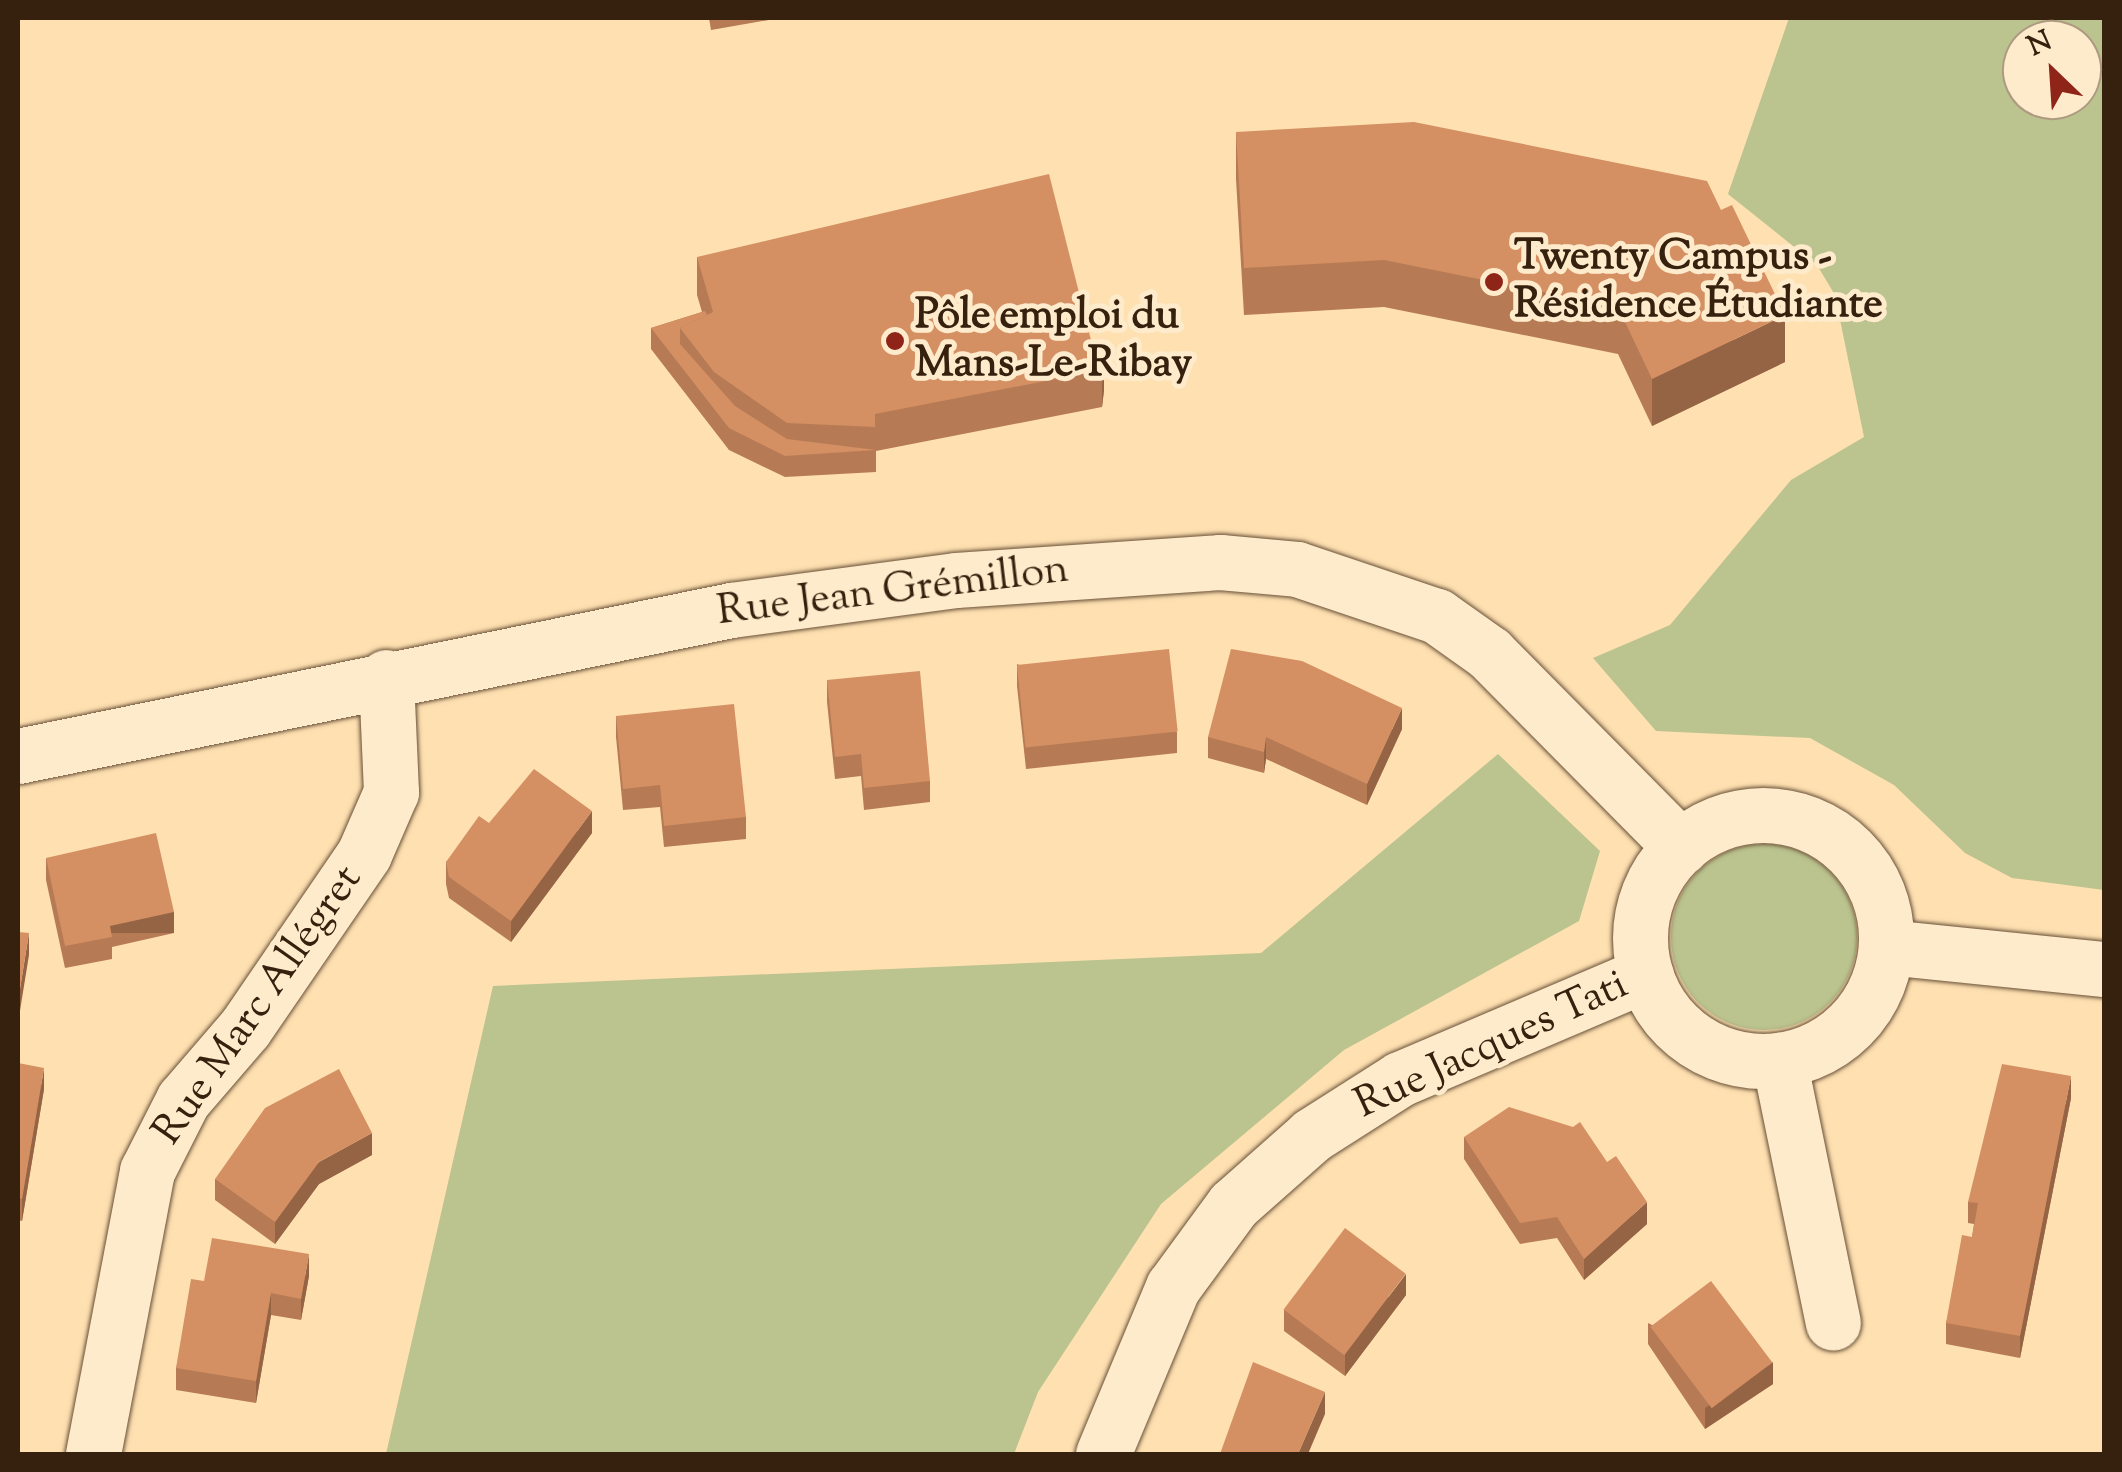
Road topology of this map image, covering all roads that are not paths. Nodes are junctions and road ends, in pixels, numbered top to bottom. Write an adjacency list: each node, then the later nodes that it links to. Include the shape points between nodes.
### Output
1 (386, 677): 2 (street, Rue Jean Grémillon); 3 (street, Rue Jean Grémillon, via 730,610 956,580 1142,564 1297,569 1378,590 1489,652); 9 (street, Rue Marc Allégret, via 391,792 364,854 245,1028 183,1100 147,1171)
2 (18, 756)
3 (1681, 847): 4 (street, via 1754,815 1818,828 1874,884); 6 (street, via 1643,912)
4 (1886, 947): 5 (street); 7 (street, via 1874,990 1847,1028)
5 (2104, 969)
6 (1646, 974): 7 (street, via 1665,1012 1697,1041 1736,1058); 10 (street, Rue Jacques Tati, via 1400,1079 1260,1181 1174,1287)
7 (1779, 1060): 8 (street)
8 (1833, 1322)
9 (93, 1454)
10 (1103, 1454)

